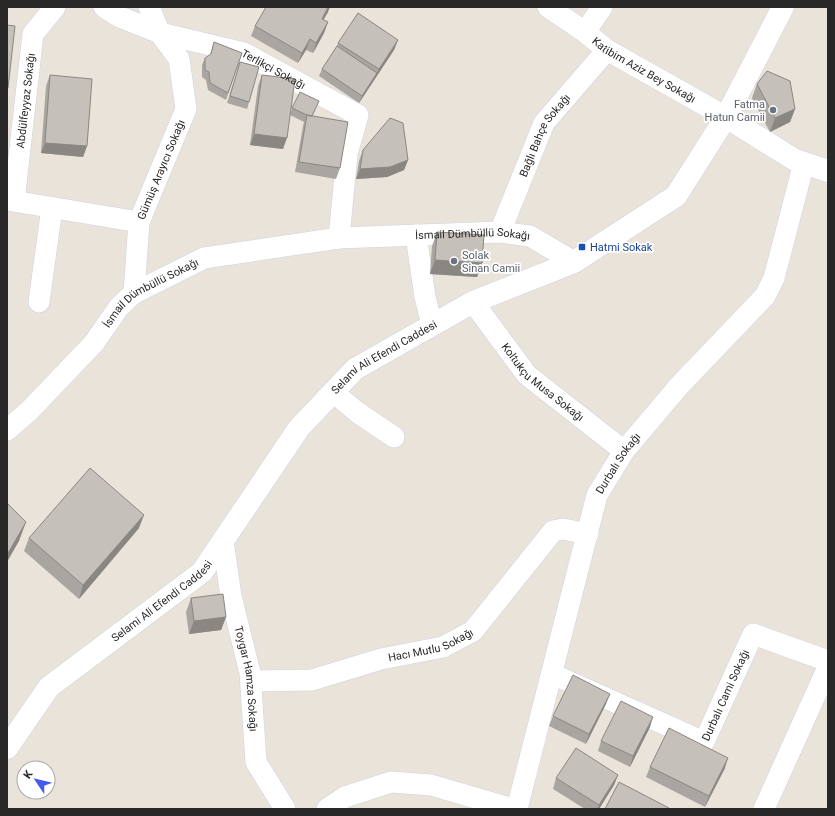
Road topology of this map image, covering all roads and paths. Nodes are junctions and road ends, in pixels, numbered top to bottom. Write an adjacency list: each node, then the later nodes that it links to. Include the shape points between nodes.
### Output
1 (55, 7): 13 (street, Abdülfeyyaz Sokağı, via 33,34)
2 (104, 7): 8 (street, Terlikçi Sokağı, via 120,17)
3 (149, 7): 8 (street, Gümüş Arayıcı Sokağı)
4 (548, 7): 7 (street, Katibim Aziz Bey Sokağı)
5 (602, 7): 7 (street)
6 (782, 7): 10 (street, Selami Ali Efendi Caddesi)
7 (585, 32): 9 (street, Katibim Aziz Bey Sokağı)
8 (160, 33): 15 (street, Gümüş Arayıcı Sokağı, via 179,59 186,109); 18 (street, Terlikçi Sokağı, via 244,53 358,115 347,154)
9 (607, 50): 10 (street, Katibim Aziz Bey Sokağı); 16 (street, Bağlı Bahçe Sokağı, via 544,123)
10 (726, 117): 11 (street, Katibim Aziz Bey Sokağı); 19 (street, Selami Ali Efendi Caddesi, via 676,196)
11 (804, 163): 12 (street, Katibim Aziz Bey Sokağı); 27 (street, Durbalı Sokağı, via 774,278 765,296 679,386)
12 (828, 171)
13 (10, 201): 14 (street, Abdülfeyyaz Sokağı)
14 (52, 208): 15 (street, Abdülfeyyaz Sokağı); 21 (street)
15 (140, 222): 20 (street, Gümüş Arayıcı Sokağı)
16 (500, 232): 17 (street, İsmail Dümbüllü Sokağı); 19 (street, İsmail Dümbüllü Sokağı, via 530,236)
17 (416, 235): 18 (street, İsmail Dümbüllü Sokağı); 23 (street)
18 (340, 238): 20 (street, İsmail Dümbüllü Sokağı, via 204,258)
19 (574, 262): 22 (street, Selami Ali Efendi Caddesi)
20 (134, 293): 25 (street, İsmail Dümbüllü Sokağı, via 119,307 94,343 22,418)
21 (39, 302)
22 (473, 302): 23 (street, Selami Ali Efendi Caddesi); 27 (street, Koltukçu Musa Sokağı, via 527,375)
23 (432, 325): 24 (street, Selami Ali Efendi Caddesi, via 355,369)
24 (333, 392): 26 (street); 29 (street, Selami Ali Efendi Caddesi, via 299,428)
25 (7, 430)
26 (394, 437)
27 (624, 451): 28 (street, Durbalı Sokağı, via 597,495)
28 (588, 534): 32 (street, Durbalı Sokağı); 33 (street, Hacı Mutlu Sokağı, via 563,529 553,531 473,631 443,647 381,659 312,680)
29 (223, 541): 33 (street, Toygar Hamza Sokağı, via 231,596); 34 (street, Selami Ali Efendi Caddesi, via 202,572 49,687)
30 (828, 661): 32 (street, Durbalı Cami Sokağı, via 753,634 704,742)
31 (828, 666): 39 (street)
32 (552, 674): 38 (street, Durbalı Sokağı)
33 (251, 681): 35 (street, Toygar Hamza Sokağı, via 256,762)
34 (7, 748)
35 (285, 809)
36 (327, 809): 37 (street, via 345,797 391,782 431,785)
37 (513, 809)
38 (516, 809)
39 (764, 809)

